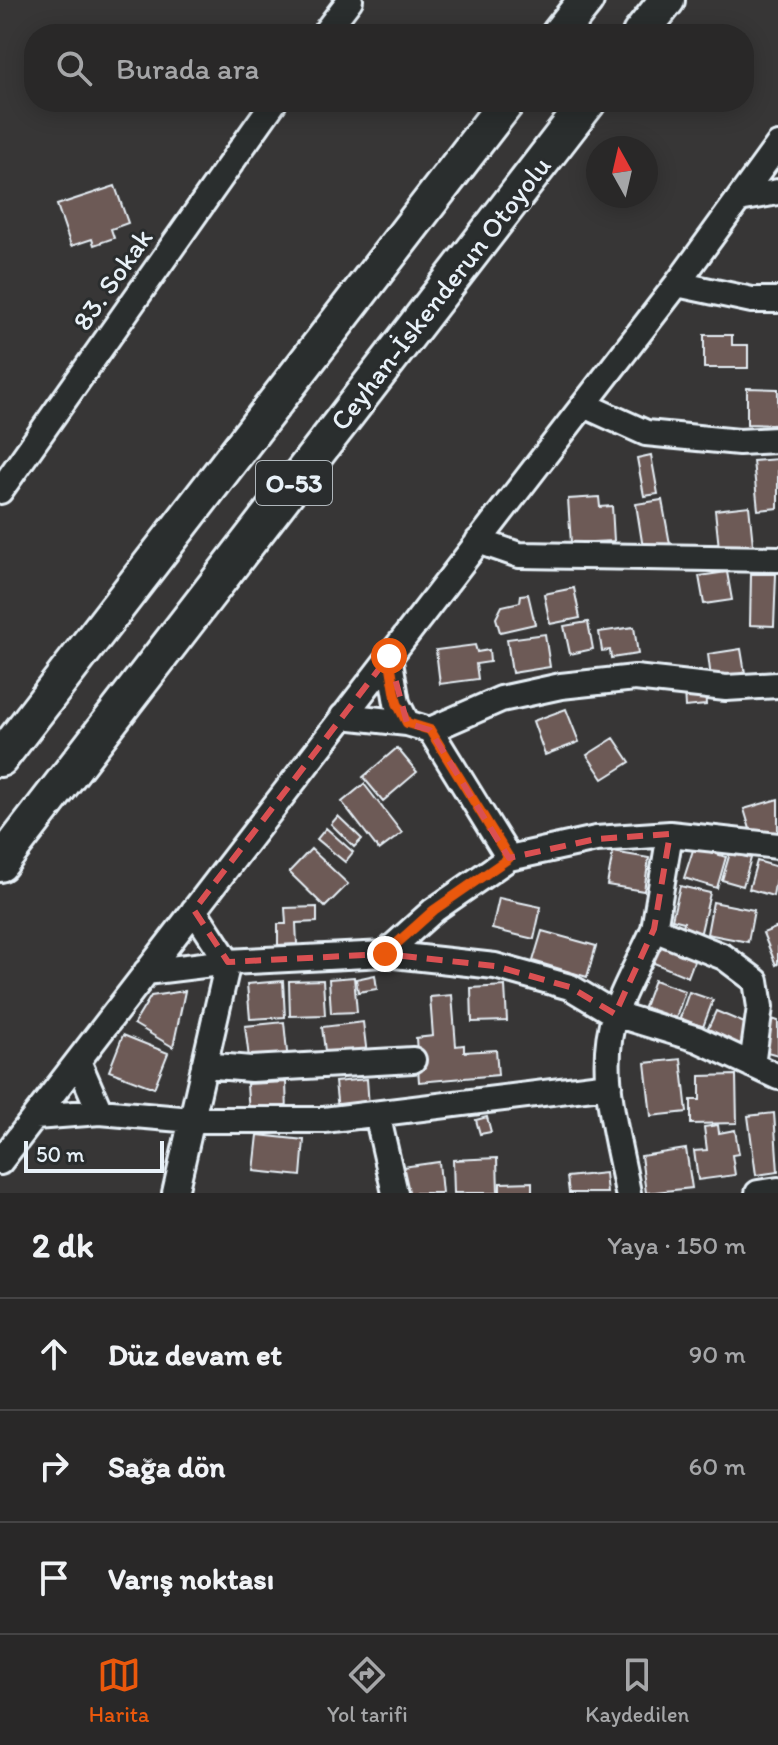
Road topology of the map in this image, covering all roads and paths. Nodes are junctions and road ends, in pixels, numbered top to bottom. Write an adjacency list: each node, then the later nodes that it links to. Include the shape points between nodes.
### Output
1 (350, 0): 4 (street)
2 (586, 0): 5 (highway)
3 (667, 0): 6 (highway)
4 (332, 24)
5 (567, 24)
6 (648, 24)
7 (267, 112): 17 (street, 83. Sokak)
8 (499, 112): 24 (highway, O-53)
9 (580, 112): 28 (highway, Ceyhan-İskenderun Otoyolu / O-53)
10 (778, 145): 12 (street)
11 (778, 192): 12 (street)
12 (739, 199): 13 (street)
13 (677, 284): 14 (street, via 752,300); 15 (street)
14 (778, 300)
15 (584, 405): 16 (street, via 646,433 739,442); 18 (street)
16 (778, 440)
17 (0, 491)
18 (478, 541): 19 (street, via 519,555); 20 (street)
19 (778, 559)
20 (389, 656): 22 (street); 23 (street, via 397,703)
21 (778, 685): 23 (street, via 726,688 635,678 561,686)
22 (343, 716): 23 (street); 29 (street)
23 (418, 726): 27 (street)
24 (0, 759)
25 (670, 834): 26 (street); 27 (street, via 596,839); 30 (street)
26 (778, 846)
27 (509, 858): 31 (street, via 434,910)
28 (0, 864)
29 (194, 910): 32 (street); 33 (street)
30 (654, 929): 34 (street); 38 (street, via 724,957 756,981 760,1007)
31 (385, 954): 32 (street); 34 (street, via 495,966 570,987)
32 (228, 962): 33 (street); 37 (street)
33 (146, 972): 36 (street)
34 (615, 1014): 38 (street, via 697,1039); 40 (street, via 607,1049)
35 (413, 1060): 37 (street, via 251,1069)
36 (78, 1061): 41 (street); 43 (street)
37 (204, 1065): 44 (street)
38 (752, 1065): 39 (street)
39 (778, 1077)
40 (609, 1085): 42 (street); 49 (street)
41 (100, 1112): 43 (street); 44 (street)
42 (377, 1114): 44 (street, via 324,1120); 48 (street)
43 (35, 1117): 45 (street)
44 (192, 1120): 47 (street)
45 (0, 1162)
46 (778, 1190): 50 (street)
47 (175, 1193)
48 (395, 1193)
49 (628, 1193)
50 (758, 1193)

